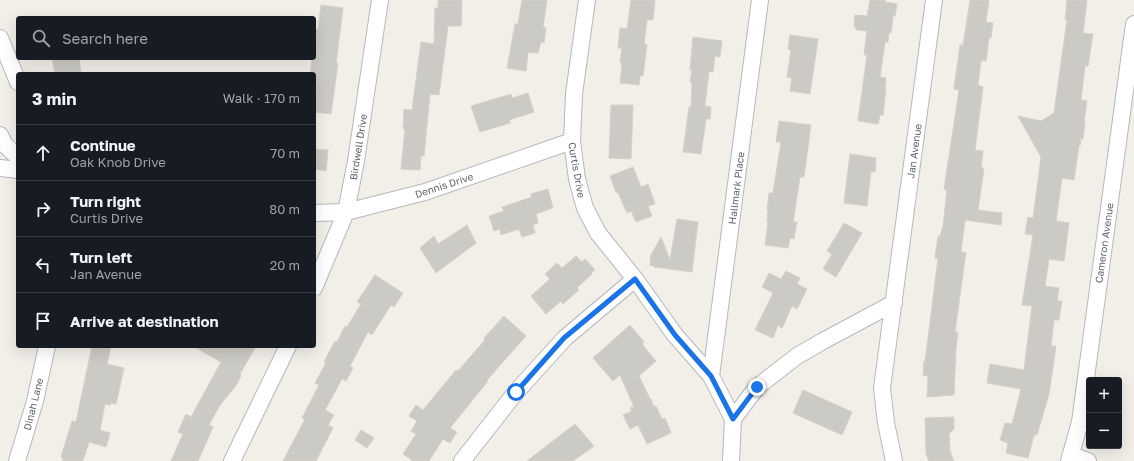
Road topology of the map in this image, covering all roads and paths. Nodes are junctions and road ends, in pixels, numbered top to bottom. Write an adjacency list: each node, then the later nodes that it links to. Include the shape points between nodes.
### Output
1 (380, 0): 13 (street, Birdwell Drive)
2 (587, 0): 9 (street, Curtis Drive, via 574,94)
3 (760, 0): 20 (street, Hallmark Place)
4 (934, 0): 17 (street, Jan Avenue)
5 (1134, 24): 22 (street, Cameron Avenue, via 1080,422)
6 (0, 38): 7 (street)
7 (16, 77)
8 (0, 135): 10 (street, via 5,145)
9 (572, 141): 13 (street, Dennis Drive, via 425,192); 15 (street, Curtis Drive, via 584,208 598,233)
10 (16, 155)
11 (0, 168): 12 (street)
12 (16, 170)
13 (346, 212): 14 (street, Dennis Drive); 16 (street, Birdwell Drive)
14 (316, 213)
15 (635, 279): 20 (street, Curtis Drive, via 675,335); 25 (street, via 564,338 516,392)
16 (316, 283)
17 (894, 303): 21 (street, via 797,356 757,387); 27 (street, Jan Avenue, via 882,388)
18 (46, 348): 23 (street, Dinah Lane, via 35,401)
19 (287, 348): 24 (street)
20 (711, 376): 21 (street, Curtis Drive)
21 (733, 419): 26 (street)
22 (1070, 458): 28 (street)
23 (17, 461)
24 (232, 461)
25 (462, 461)
26 (730, 461)
27 (894, 461)
28 (1088, 461)

